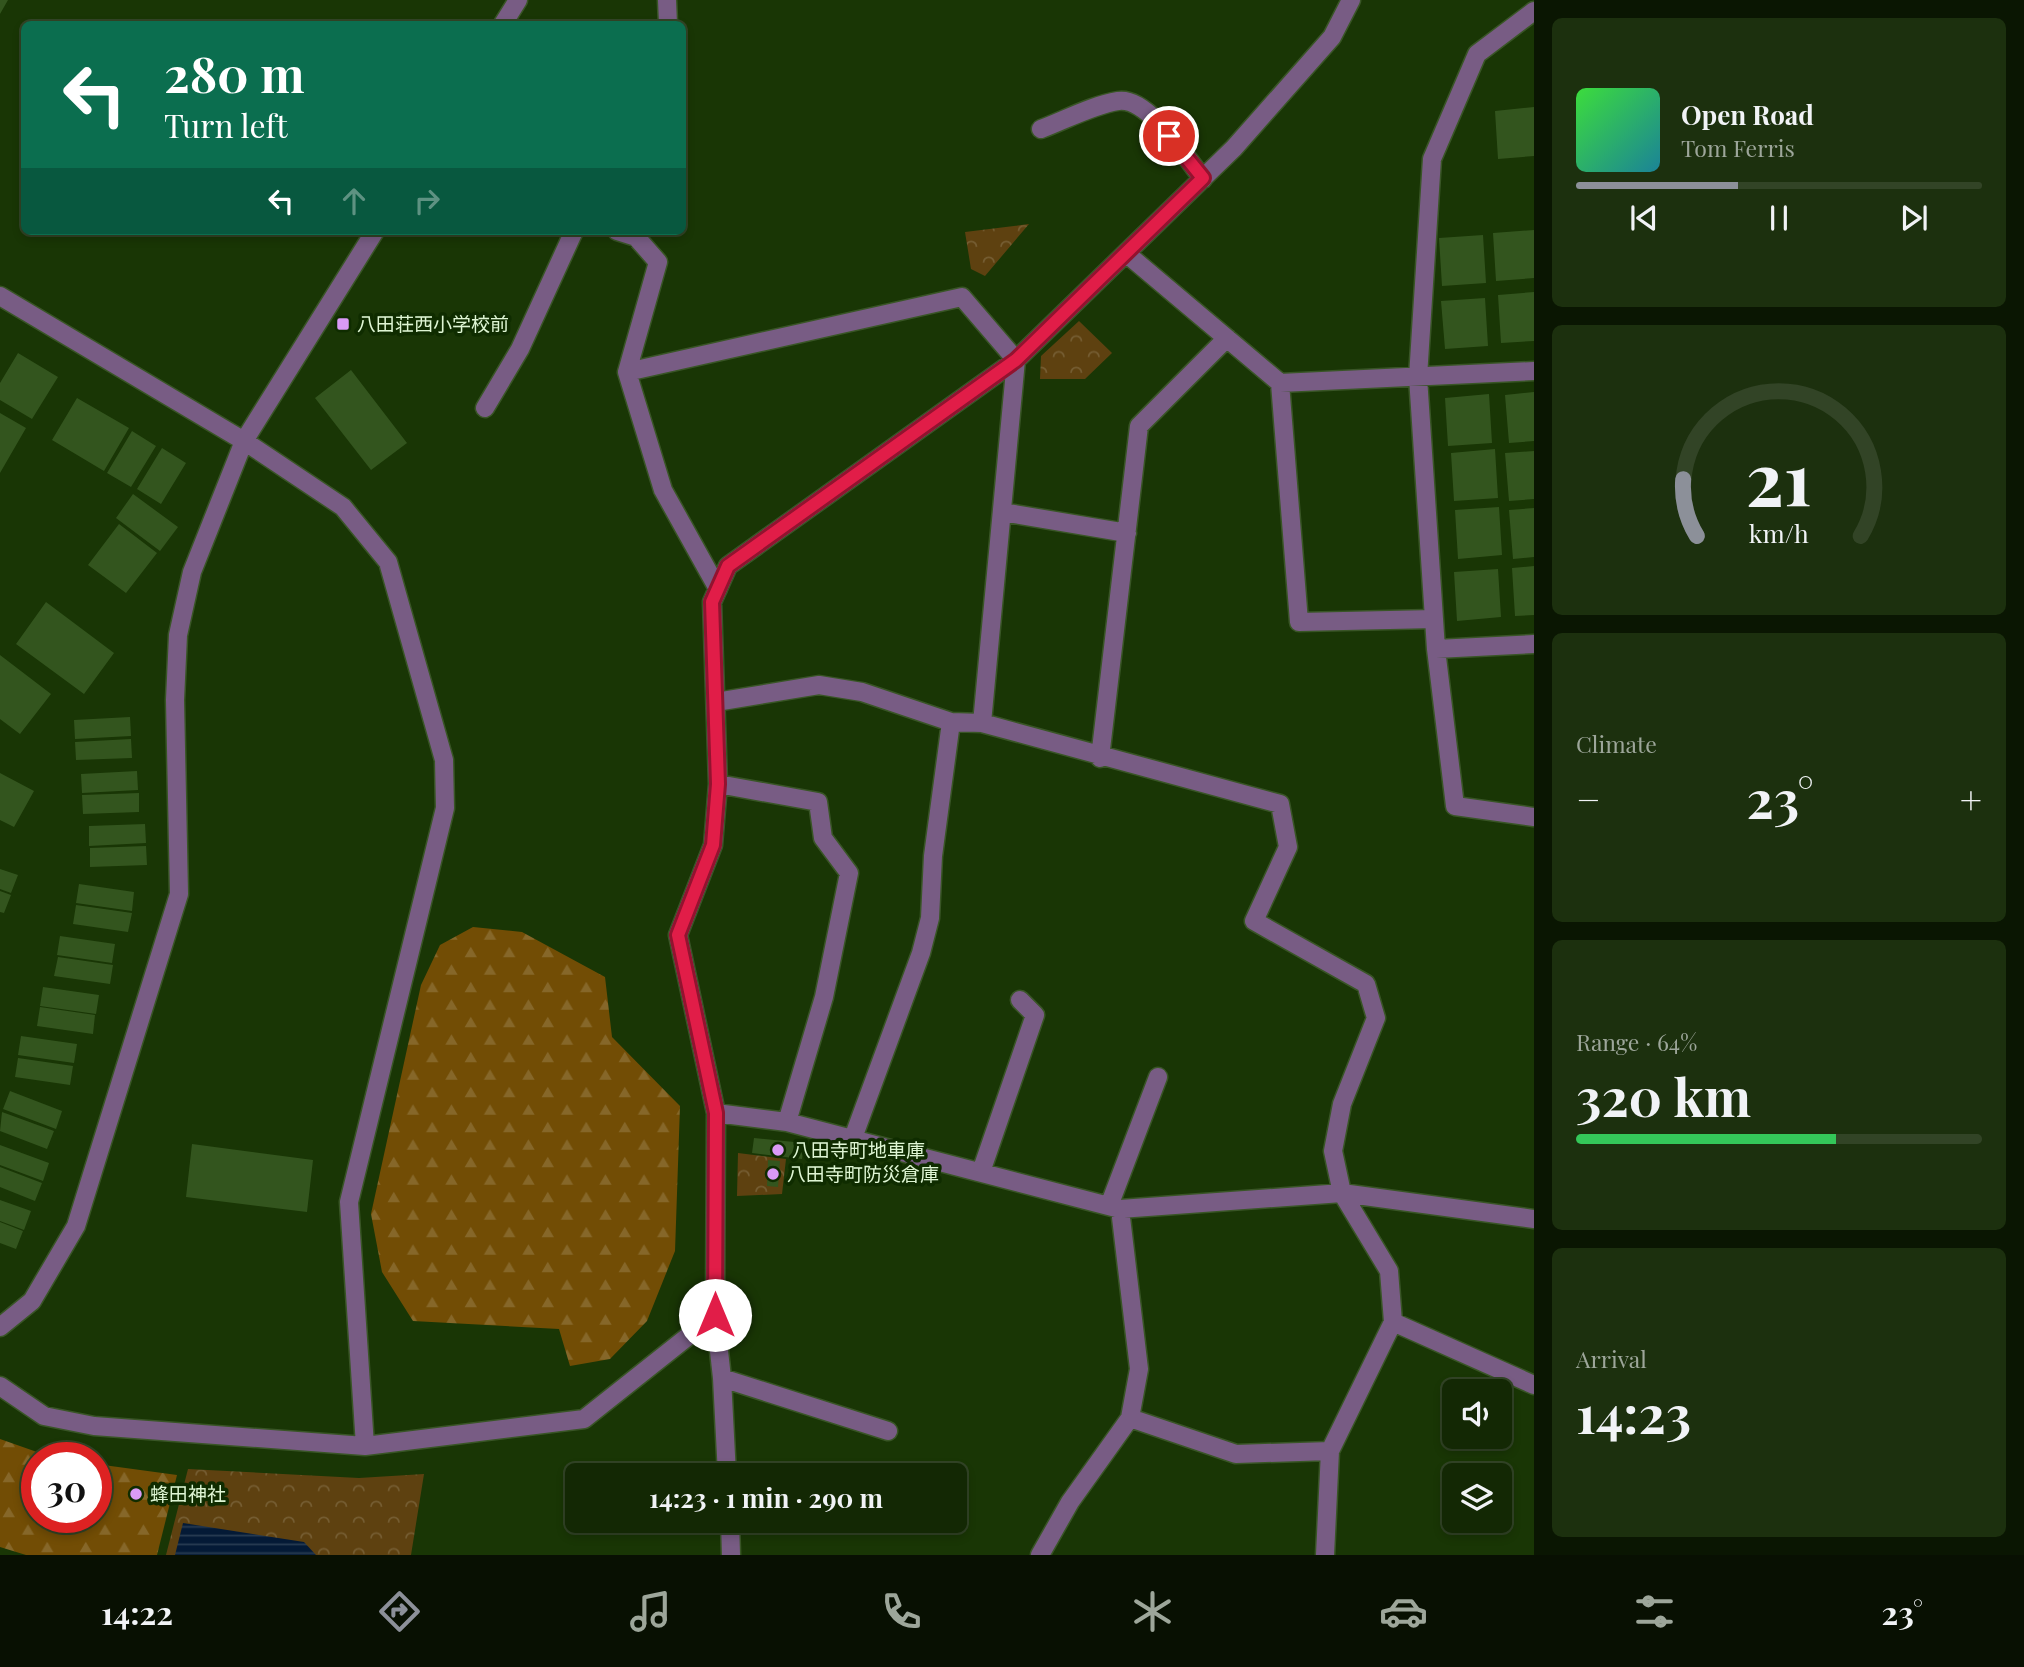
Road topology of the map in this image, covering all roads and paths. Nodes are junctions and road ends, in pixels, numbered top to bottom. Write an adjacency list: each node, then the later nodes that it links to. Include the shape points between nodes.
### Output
1 (519, 0): 5 (street)
2 (667, 0): 6 (street)
3 (1350, 0): 8 (street, via 1332,37)
4 (1534, 11): 18 (street, via 1476,54 1432,159)
5 (505, 21)
6 (668, 21)
7 (1041, 129): 8 (street, via 1119,100 1136,104 1152,115)
8 (1203, 178): 12 (street)
9 (373, 235): 21 (street)
10 (572, 235): 20 (street, via 520,349)
11 (638, 235): 17 (street, via 658,262)
12 (1127, 254): 14 (street); 15 (street)
13 (0, 296): 21 (street)
14 (1227, 338): 19 (street); 23 (street, via 1139,426)
15 (1016, 360): 17 (street, via 962,297); 22 (street); 24 (street, via 728,566)
16 (1534, 371): 18 (street)
17 (627, 372): 24 (street, via 663,490)
18 (1418, 377): 19 (street); 25 (street)
19 (1280, 383): 25 (street, via 1299,622)
20 (485, 408)
21 (244, 441): 45 (street, via 192,572 178,635 179,894 76,1226 32,1301); 51 (street, via 343,507 388,562 444,760 445,808 349,1202)
22 (1002, 512): 23 (street); 30 (street)
23 (1127, 533): 31 (street)
24 (718, 589): 28 (street, via 712,602)
25 (1434, 619): 27 (street)
26 (1534, 644): 27 (street)
27 (1436, 649): 33 (street, via 1455,806)
28 (716, 702): 29 (street, via 819,685 862,692); 32 (street)
29 (951, 722): 30 (street); 38 (street, via 933,856 930,918)
30 (982, 723): 31 (street)
31 (1100, 758): 40 (street, via 1280,804 1288,848 1254,921 1366,984 1376,1018 1342,1104 1333,1151)
32 (718, 784): 36 (street, via 713,845 678,935); 37 (street, via 818,802 823,838 849,873 824,997)
33 (1534, 817)
34 (1020, 1000): 39 (street, via 1035,1015)
35 (1158, 1077): 41 (street)
36 (716, 1113): 37 (street); 43 (street)
37 (787, 1122): 38 (street)
38 (853, 1138): 39 (street)
39 (981, 1172): 41 (street)
40 (1342, 1193): 41 (street); 42 (street); 44 (street, via 1388,1271)
41 (1115, 1207): 49 (street, via 1139,1369)
42 (1534, 1219)
43 (715, 1315): 46 (street); 51 (street, via 584,1419)
44 (1393, 1322): 47 (street); 52 (street)
45 (0, 1327)
46 (722, 1378): 50 (street); 53 (street)
47 (1534, 1385)
48 (0, 1386): 51 (street, via 44,1416 94,1426)
49 (1130, 1418): 52 (street, via 1236,1454); 56 (street, via 1070,1502)
50 (888, 1431)
51 (365, 1446)
52 (1330, 1451): 57 (street)
53 (726, 1463)
54 (731, 1533): 55 (street)
55 (732, 1555)
56 (1040, 1555)
57 (1325, 1555)

